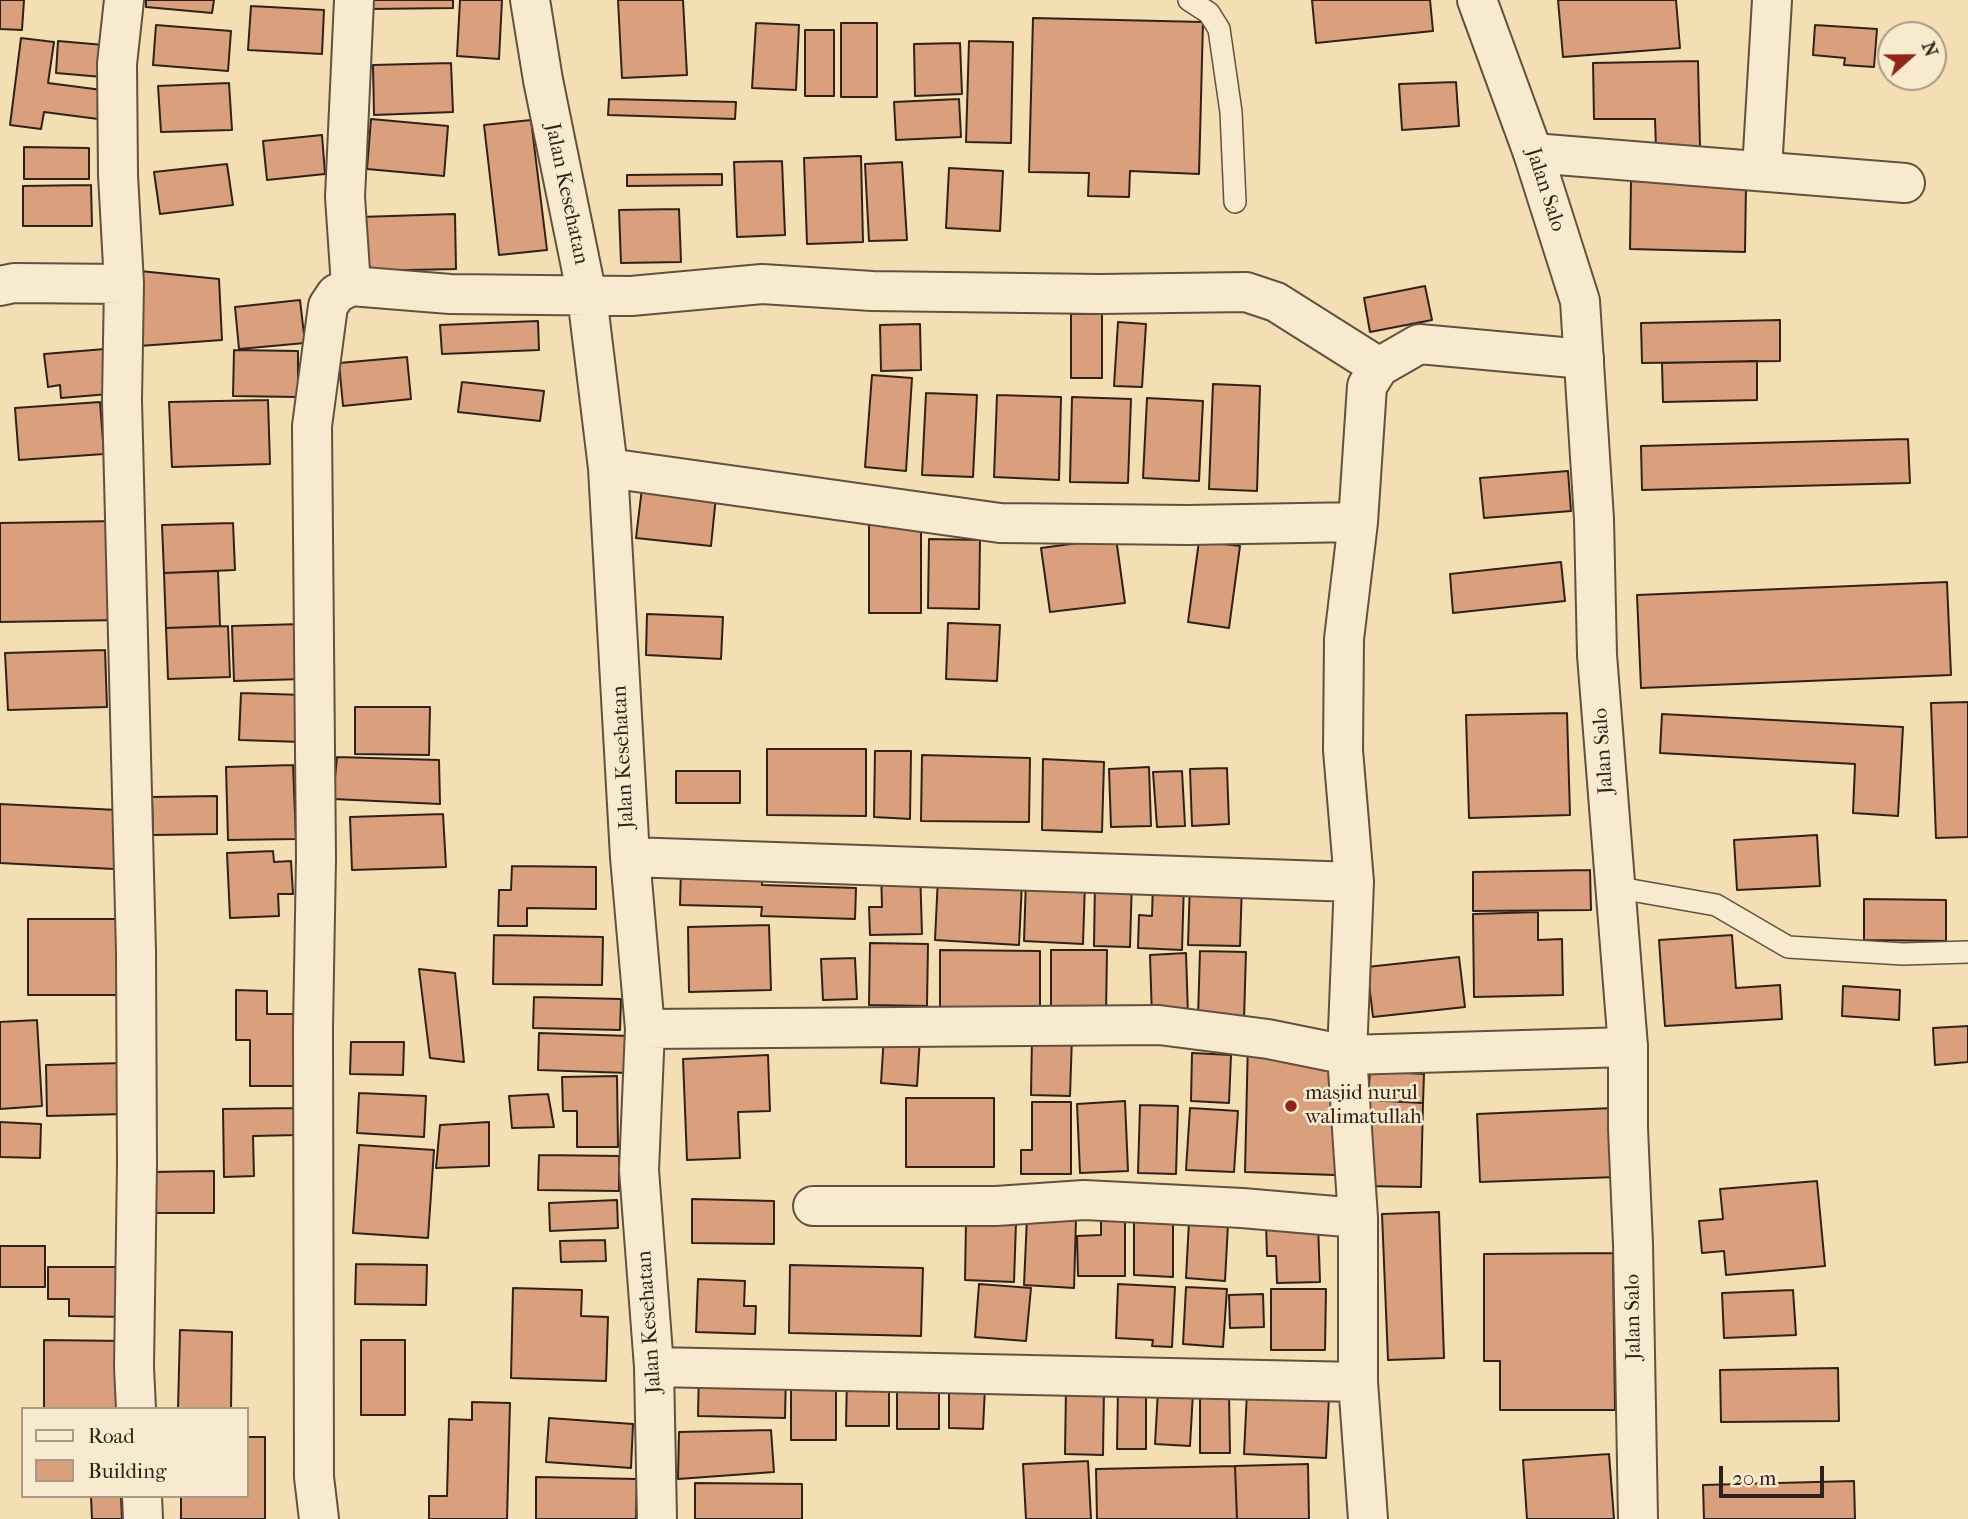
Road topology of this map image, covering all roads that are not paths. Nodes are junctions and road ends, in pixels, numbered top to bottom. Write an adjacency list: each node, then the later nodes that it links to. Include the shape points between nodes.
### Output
1 (124, 0): 11 (street, via 117,64)
2 (355, 0): 13 (street, via 345,197)
3 (530, 0): 14 (street, Jalan Kesehatan)
4 (1189, 0): 10 (lane, via 1209,13 1219,29 1231,112)
5 (1477, 0): 7 (street, Jalan Salo)
6 (1772, 0): 8 (street)
7 (1533, 153): 8 (street); 15 (street, Jalan Salo, via 1580,301)
8 (1762, 170): 9 (street)
9 (1905, 183)
10 (1235, 202)
11 (124, 284): 12 (street); 30 (street, via 122,400 136,951)
12 (0, 286)
13 (351, 286): 14 (street, via 450,294); 33 (street, via 336,294 328,306 312,426 314,1477)
14 (587, 296): 16 (street, via 762,284 872,291 1246,292 1276,302); 17 (street, Jalan Kesehatan)
15 (1584, 359): 16 (street, via 1419,344); 21 (street, Jalan Salo, via 1597,655)
16 (1378, 367): 18 (street, via 1367,386)
17 (608, 468): 18 (street, via 1000,523); 19 (street, Jalan Kesehatan)
18 (1358, 522): 20 (street, via 1345,639 1343,750)
19 (630, 857): 20 (street); 23 (street, Jalan Kesehatan)
20 (1354, 882): 25 (street)
21 (1614, 887): 22 (lane, via 1716,905 1788,947 1903,954); 24 (street, Jalan Salo)
22 (1968, 952)
23 (645, 1029): 25 (street, via 1159,1025); 28 (street, Jalan Kesehatan, via 639,1170)
24 (1628, 1047): 25 (street); 36 (street, Jalan Salo)
25 (1347, 1055): 27 (street)
26 (813, 1206): 27 (street, via 996,1206 1084,1200)
27 (1358, 1218): 29 (street)
28 (654, 1367): 29 (street); 34 (street, Jalan Kesehatan)
29 (1358, 1382): 35 (street)
30 (136, 1407)
31 (142, 1498): 32 (street)
32 (143, 1519)
33 (319, 1519)
34 (657, 1519)
35 (1368, 1519)
36 (1638, 1519)

